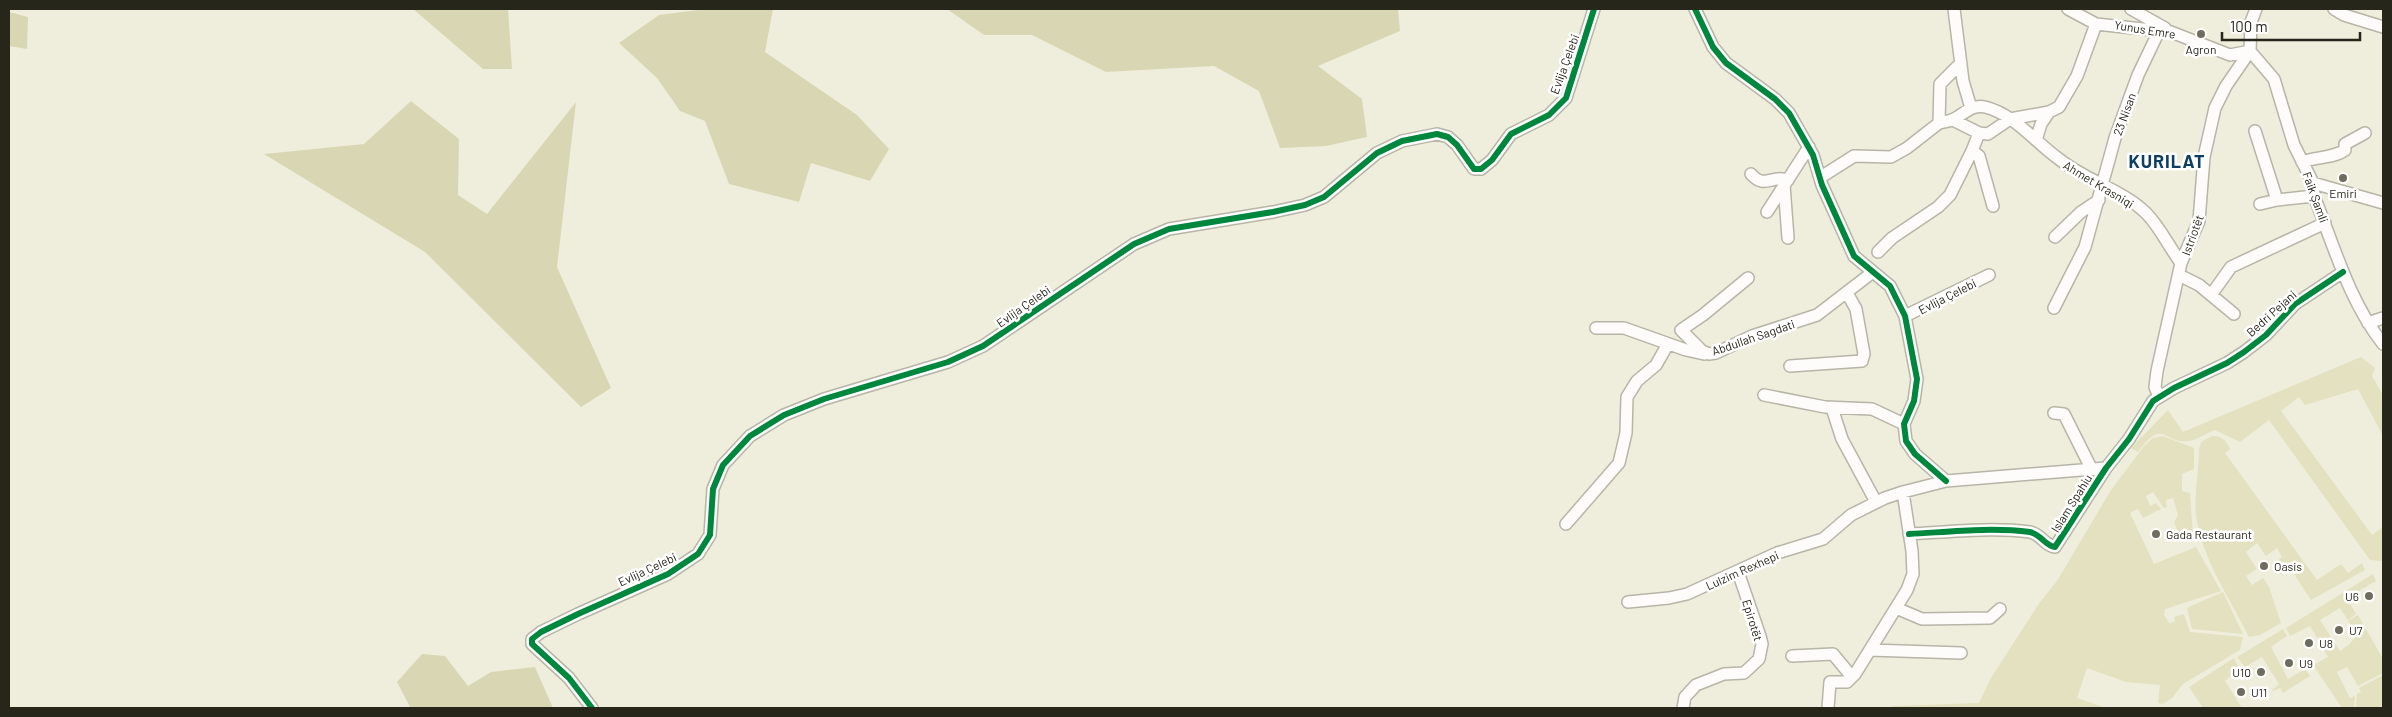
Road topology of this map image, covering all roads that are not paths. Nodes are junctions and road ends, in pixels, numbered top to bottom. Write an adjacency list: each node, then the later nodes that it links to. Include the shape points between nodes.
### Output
1 (1594, 9): 80 (street, Evlija Çelebi, via 1566,98 1549,115 1511,134 1481,169 1474,169 1448,137 1437,134 1402,141 1377,153 1314,201 1274,212 1169,229 1134,244 983,346 926,369 824,399 784,415 758,430 730,456 718,474 712,497 710,535 698,554 668,574 578,614 541,632 532,640 532,644 575,684)
2 (1695, 9): 23 (street, Evlija Çelebi, via 1713,47 1726,63 1790,112)
3 (1954, 9): 13 (street)
4 (2068, 9): 8 (street, Yunus Emre)
5 (2131, 9): 11 (street)
6 (2256, 9): 12 (street, via 2251,22)
7 (2334, 9): 9 (street)
8 (2096, 24): 10 (street, Yunus Emre); 15 (street, via 2069,91 2059,107)
9 (2383, 28)
10 (2159, 31): 11 (street, Yunus Emre); 30 (street, 23 Nisan, via 2138,74)
11 (2171, 32): 12 (street, Yunus Emre, via 2230,55)
12 (2250, 51): 25 (street, Faik Şamli, via 2274,79); 42 (street, Istriotët, via 2215,108 2204,157 2199,221)
13 (1960, 58): 14 (street); 18 (street, via 1940,84)
14 (1971, 108): 16 (street, Ahmet Krasniqi, via 1983,106); 17 (street)
15 (2049, 112): 16 (street); 22 (street)
16 (2010, 119): 20 (street, via 1988,134); 22 (street, Ahmet Krasniqi)
17 (1953, 120): 18 (street); 20 (street)
18 (1939, 123): 27 (street, via 1891,157 1854,156)
19 (2255, 131): 33 (street)
20 (1979, 133): 24 (street)
21 (2365, 133): 25 (street, via 2345,144 2345,150 2338,155)
22 (2036, 140): 30 (street, Ahmet Krasniqi, via 2078,173)
23 (1808, 146): 27 (street, Evlija Çelebi); 28 (street)
24 (1972, 151): 36 (street, via 1979,156); 41 (street, via 1950,195)
25 (2302, 162): 29 (street, Faik Şamli)
26 (1751, 174): 28 (street, via 1763,183 1780,177)
27 (1821, 177): 43 (street, Evlija Çelebi, via 1854,256)
28 (1786, 183): 37 (street); 40 (street)
29 (2312, 183): 31 (street, Faik Şamli); 34 (street)
30 (2101, 185): 32 (street, 23 Nisan); 42 (street, Ahmet Krasniqi, via 2114,190 2146,214)
31 (2314, 196): 33 (street); 38 (street, Faik Şamli)
32 (2099, 200): 39 (street); 50 (street, 23 Nisan, via 2085,247)
33 (2277, 200): 35 (street)
34 (2383, 203)
35 (2260, 204)
36 (1993, 206)
37 (1767, 212)
38 (2325, 223): 44 (street, Faik Şamli); 49 (street, via 2231,267)
39 (2054, 237)
40 (1788, 238)
41 (1878, 252)
42 (2182, 263): 46 (street, Istriotët)
43 (1873, 272): 48 (street, Abdullah Sagdati); 52 (street, Evlija Çelebi, via 1890,286)
44 (2344, 272): 54 (street, Faik Şamli); 61 (street, Bedri Pejani, via 2294,304 2244,352)
45 (1989, 275): 52 (street, Evlija Çelebi)
46 (2178, 275): 49 (street); 61 (street, Istriotët, via 2156,376)
47 (1748, 278): 58 (street, Abdullah Sagdati, via 1682,330)
48 (1847, 293): 58 (street, Abdullah Sagdati, via 1817,315 1789,326 1777,326); 59 (street, via 1856,309 1864,354 1862,361)
49 (2210, 295): 51 (street)
50 (2054, 308)
51 (2234, 314)
52 (1905, 316): 64 (street, Evlija Çelebi, via 1917,380 1914,401)
53 (2383, 318): 54 (street)
54 (2368, 323): 57 (street, Faik Şamli)
55 (1596, 328): 56 (street, via 1624,328)
56 (1668, 344): 58 (street); 70 (street, via 1656,365 1636,381 1627,397 1626,433 1619,463)
57 (2383, 344)
58 (1709, 354)
59 (1790, 366)
60 (1764, 395): 62 (street)
61 (2158, 397): 66 (street, Islam Spahiu)
62 (1832, 408): 64 (street, via 1872,409); 69 (street, via 1842,439)
63 (2054, 414): 65 (street, via 2064,414)
64 (1904, 424): 67 (street, via 1906,441 1915,454)
65 (2091, 468): 66 (street); 67 (street)
66 (2106, 468): 71 (street, Islam Spahiu, via 2056,547 2032,532)
67 (1946, 481): 68 (street, Lulzim Rexhepi)
68 (1902, 492): 69 (street, Lulzim Rexhepi); 71 (street)
69 (1876, 502): 72 (street, Lulzim Rexhepi, via 1851,516 1823,539 1777,553)
70 (1566, 524)
71 (1909, 534): 74 (street, via 1913,574 1908,590)
72 (1738, 572): 73 (street, Lulzim Rexhepi, via 1681,596); 81 (street, Epirotët, via 1762,644 1759,660 1744,672 1724,674 1696,685 1685,697)
73 (1628, 602)
74 (1896, 608): 75 (street, via 1922,619 1990,618); 76 (street)
75 (2000, 609)
76 (1870, 650): 77 (street); 79 (street)
77 (1961, 653)
78 (1792, 656): 79 (street, via 1833,654)
79 (1852, 677): 82 (street, via 1843,683 1830,682)
80 (592, 708)
81 (1683, 708)
82 (1828, 708)

